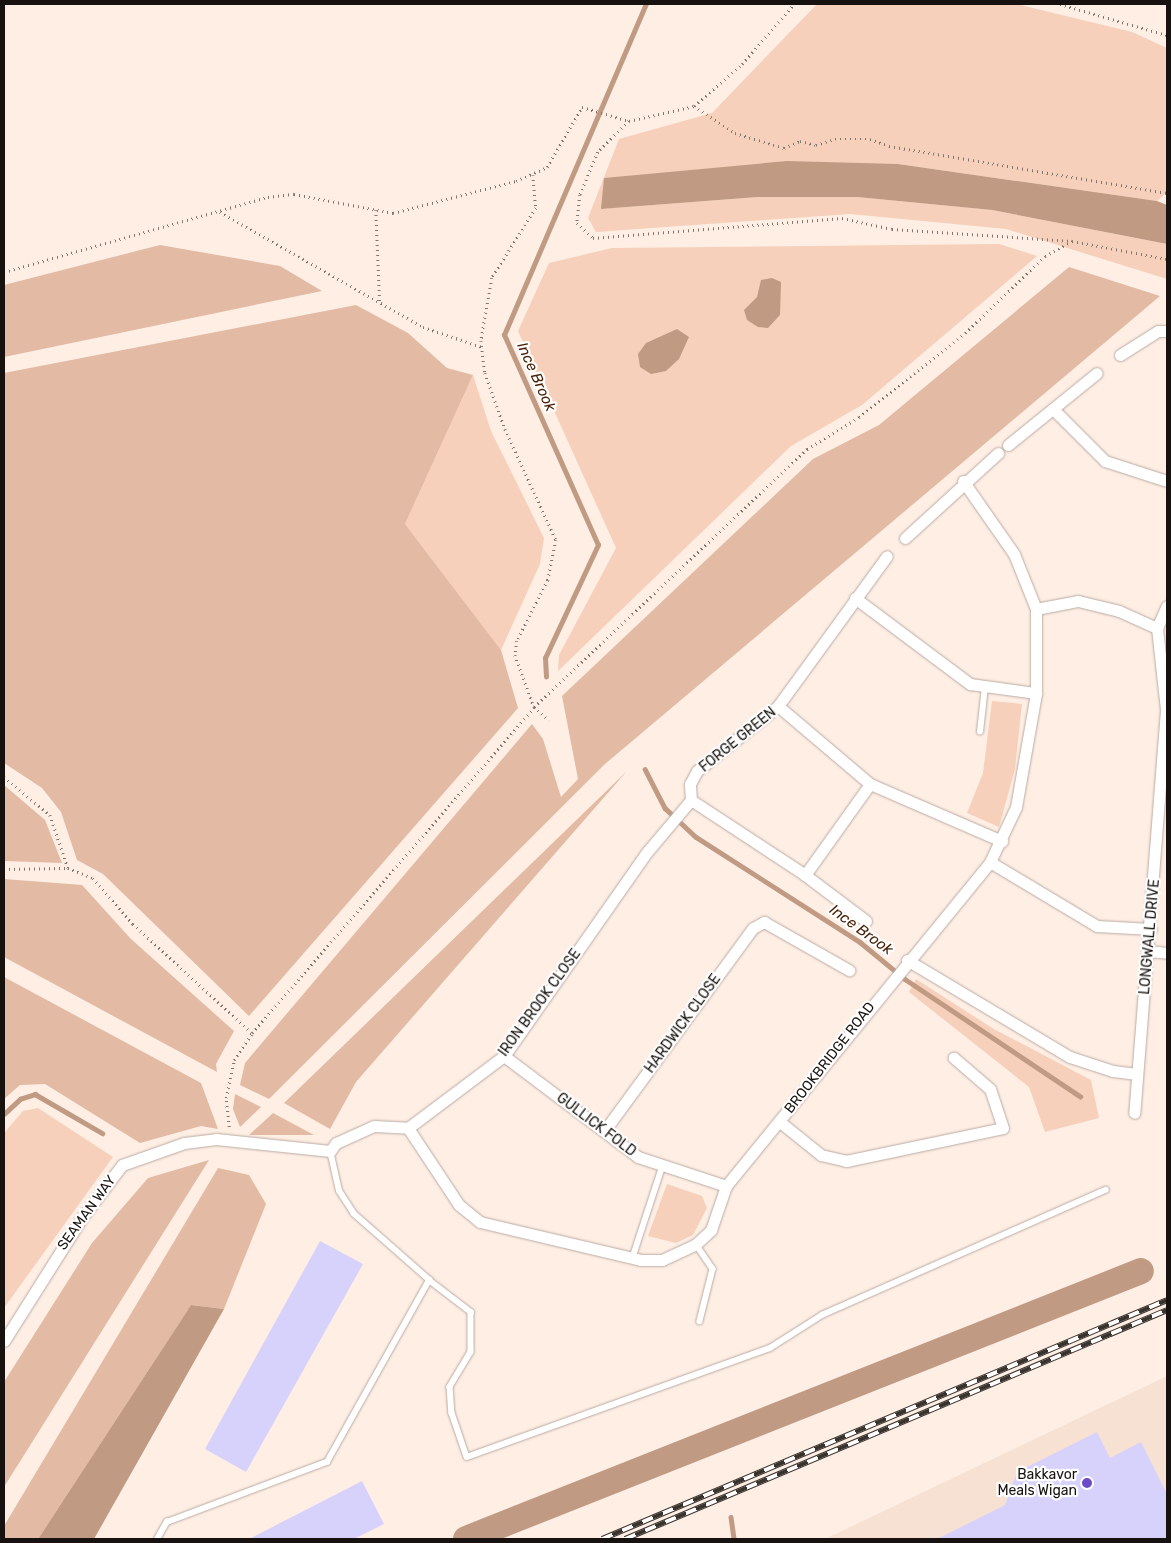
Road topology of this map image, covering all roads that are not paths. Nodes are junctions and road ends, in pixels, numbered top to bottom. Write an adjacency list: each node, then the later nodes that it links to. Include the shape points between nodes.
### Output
1 (1167, 331): 2 (street, via 1158,331)
2 (1120, 355)
3 (1097, 373): 4 (street)
4 (1053, 409): 5 (street); 8 (street, via 1105,461)
5 (1008, 444)
6 (998, 453): 7 (street)
7 (963, 481): 9 (street); 13 (street, BROOKBRIDGE ROAD, via 1014,554)
8 (1167, 481)
9 (905, 538)
10 (887, 556): 11 (street)
11 (855, 598): 15 (street, via 943,668); 17 (street)
12 (1167, 606): 14 (street)
13 (1036, 609): 14 (street, via 1078,601 1119,610); 16 (street, BROOKBRIDGE ROAD)
14 (1157, 628): 25 (street, LONGWALL DRIVE, via 1166,710)
15 (985, 687): 16 (street); 18 (lane)
16 (1036, 694): 21 (street, BROOKBRIDGE ROAD, via 1025,772)
17 (778, 706): 19 (street, FORGE GREEN); 20 (street, FORGE GREEN, via 697,771 690,784)
18 (980, 732)
19 (870, 784): 21 (street, FORGE GREEN); 23 (street)
20 (689, 802): 23 (street); 30 (street, IRON BROOK CLOSE, via 647,852)
21 (1002, 841): 22 (street, BROOKBRIDGE ROAD)
22 (990, 862): 25 (street, via 1097,926); 28 (street, BROOKBRIDGE ROAD)
23 (805, 875): 24 (street)
24 (866, 921)
25 (1151, 929): 26 (street, LONGWALL DRIVE)
26 (1149, 951): 27 (street); 32 (street, LONGWALL DRIVE)
27 (1167, 953)
28 (905, 963): 32 (street, via 1070,1057 1113,1071); 34 (street, BROOKBRIDGE ROAD)
29 (849, 970): 36 (street, HARDWICK CLOSE, via 764,922 753,928)
30 (504, 1056): 35 (street, IRON BROOK CLOSE); 36 (street, GULLICK FOLD)
31 (954, 1058): 34 (street, via 990,1090 1003,1128 846,1161 821,1155)
32 (1137, 1074): 33 (street, LONGWALL DRIVE)
33 (1134, 1113)
34 (780, 1122): 39 (street, BROOKBRIDGE ROAD)
35 (408, 1128): 37 (street, via 374,1126 336,1143); 42 (street, BROOKBRIDGE ROAD, via 459,1205 480,1222)
36 (605, 1130): 38 (street, GULLICK FOLD, via 638,1157)
37 (330, 1151): 43 (lane, via 339,1191 354,1214); 45 (street, SEAMAN WAY, via 230,1141 184,1143 122,1165 81,1219)
38 (662, 1167): 39 (street, GULLICK FOLD); 42 (lane)
39 (726, 1186): 41 (street, BROOKBRIDGE ROAD, via 711,1230)
40 (1106, 1190): 43 (lane, via 822,1314 770,1348 467,1458 452,1413 450,1387 471,1352 471,1312)
41 (696, 1244): 42 (street, BROOKBRIDGE ROAD, via 662,1260); 44 (lane, via 713,1269)
42 (632, 1259)
43 (429, 1280): 46 (lane, via 327,1462 167,1522)
44 (700, 1320)
45 (4, 1341)
46 (157, 1539)

